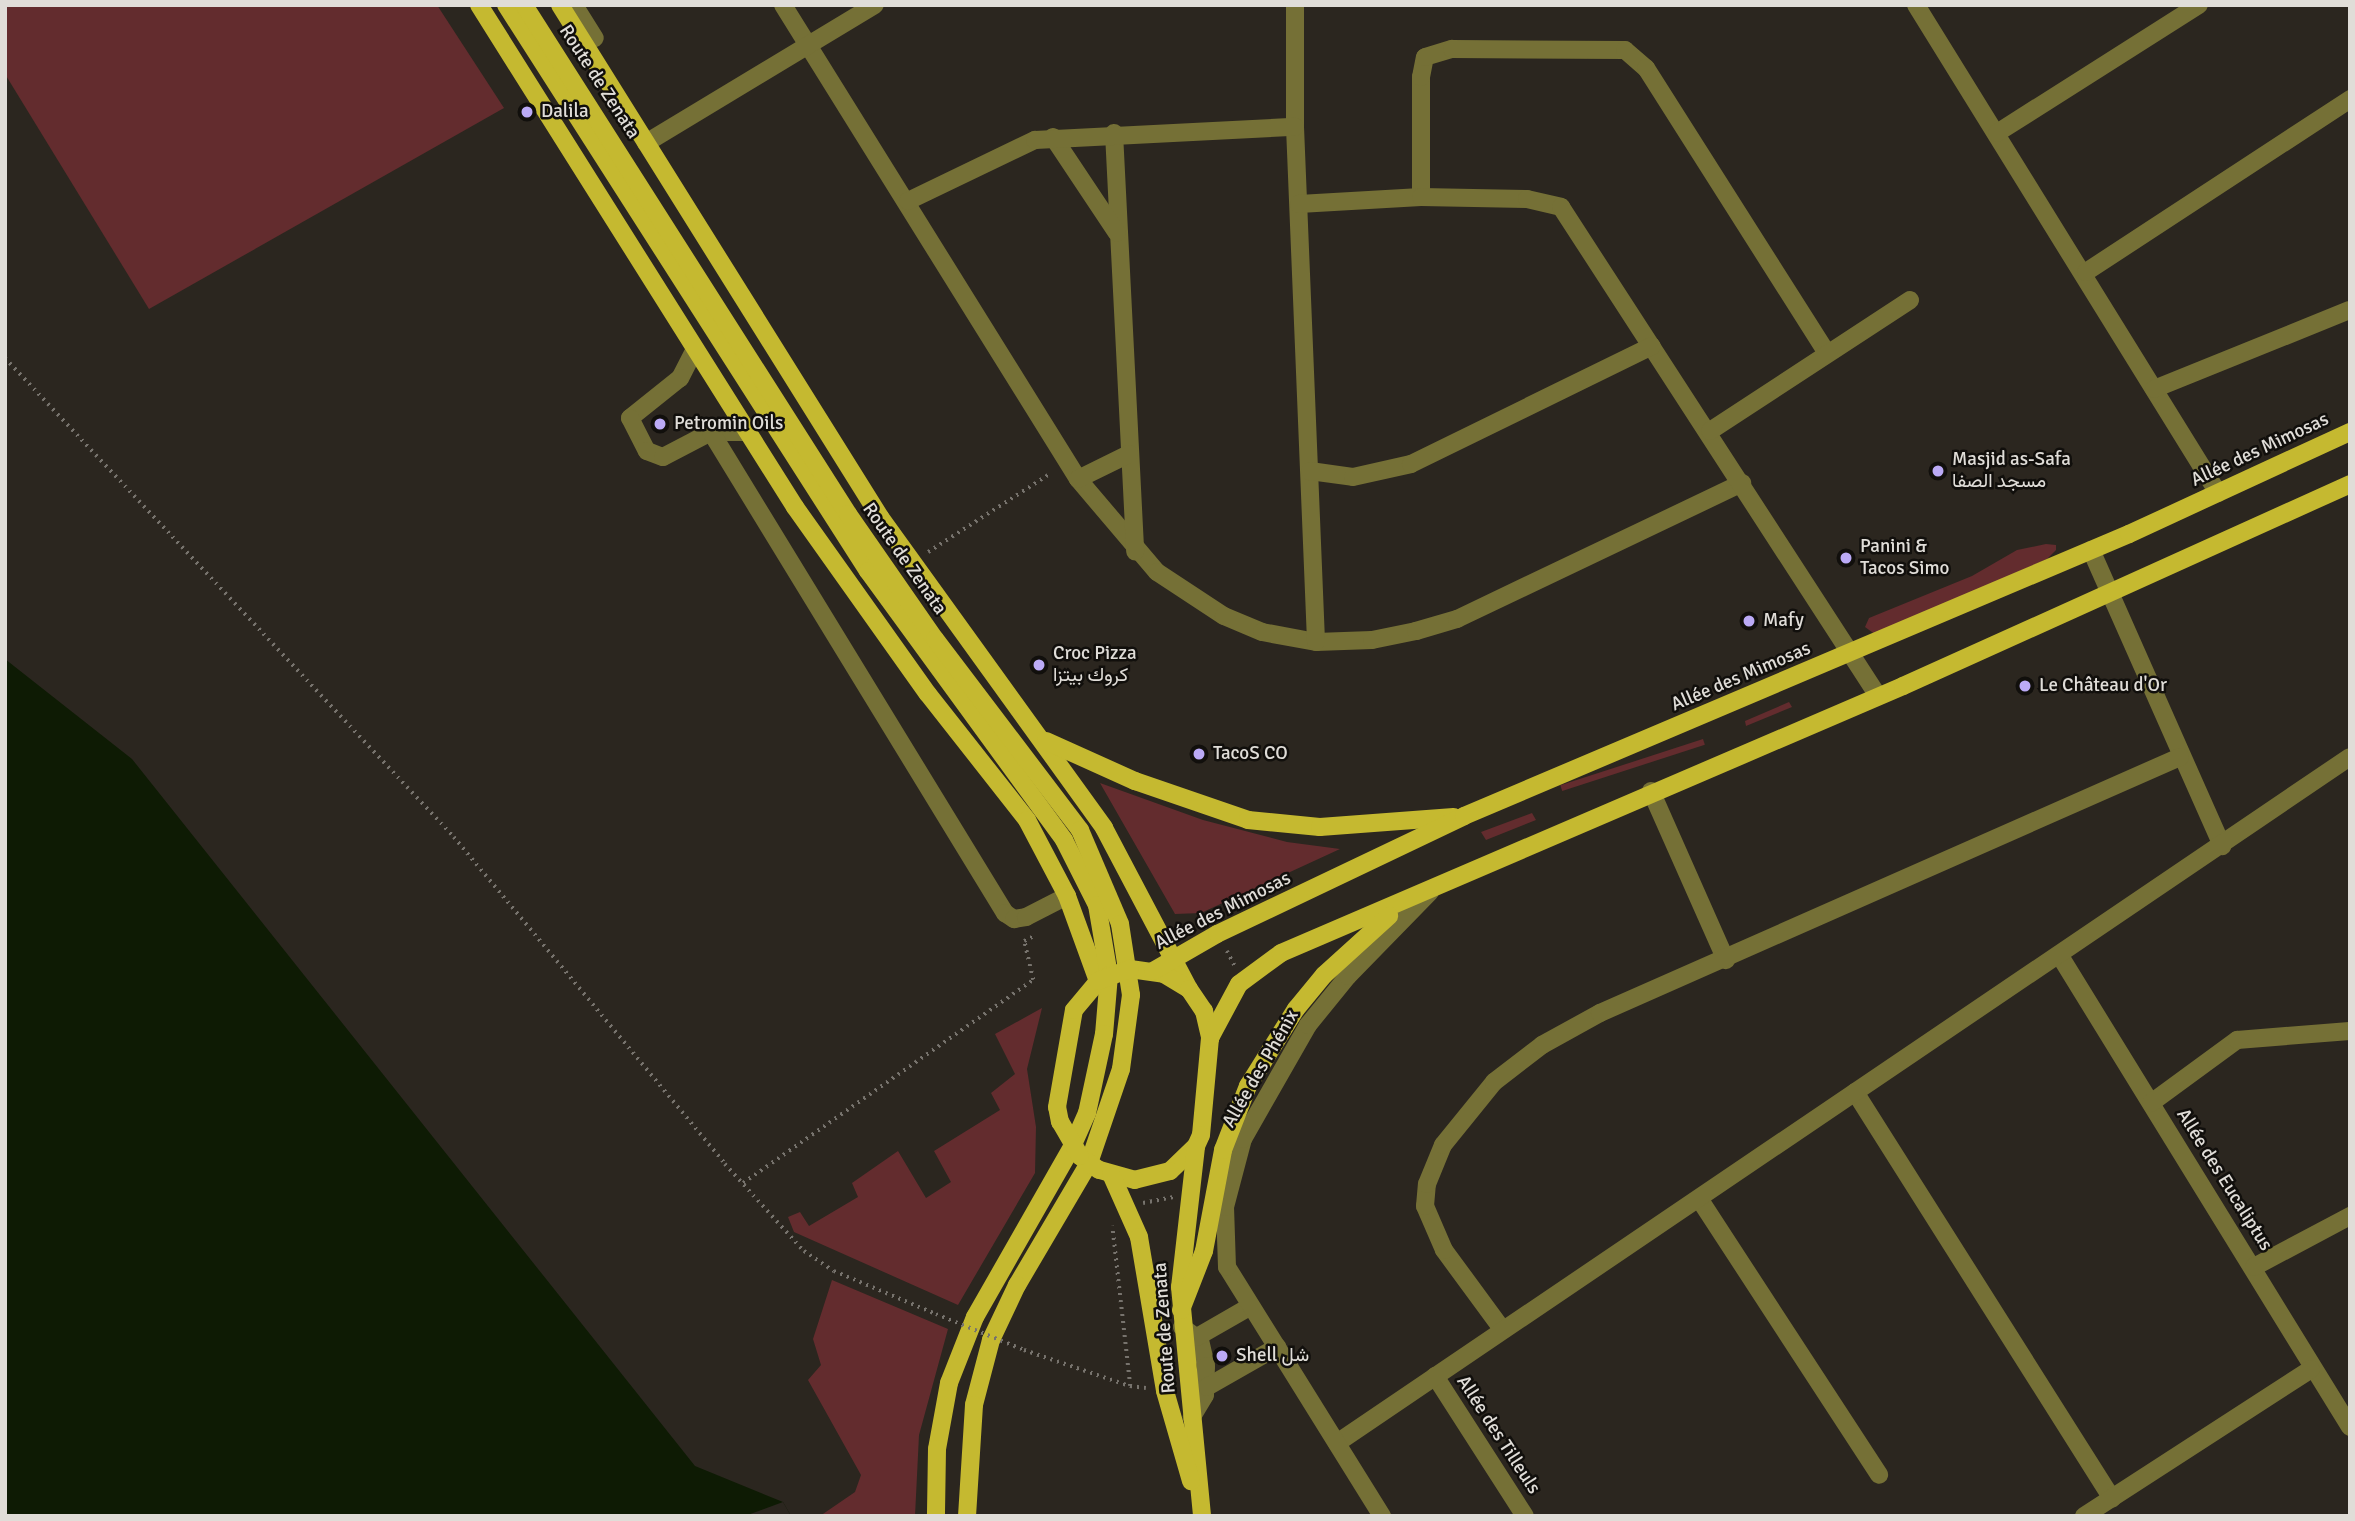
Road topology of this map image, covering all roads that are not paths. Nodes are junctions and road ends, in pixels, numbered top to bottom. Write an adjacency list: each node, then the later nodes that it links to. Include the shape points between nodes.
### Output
1 (479, 5): 27 (main road, Route de Zenata)
2 (506, 5): 60 (main road, Route de Zenata, via 868,571 1064,840 1097,905)
3 (524, 5): 58 (main road, Route de Zenata, via 848,514 935,639 1080,830 1120,924)
4 (560, 5): 18 (main road, Route de Zenata)
5 (575, 5): 11 (street)
6 (783, 5): 12 (street)
7 (875, 5): 12 (street)
8 (1295, 5): 14 (street)
9 (1916, 5): 16 (street)
10 (2199, 5): 16 (street)
11 (595, 38)
12 (808, 44): 18 (street); 20 (street)
13 (2350, 99): 23 (street)
14 (1295, 127): 15 (street); 21 (street)
15 (1114, 133): 17 (street); 22 (street)
16 (1997, 133): 23 (street)
17 (1053, 137): 20 (street, via 1014,147); 22 (street)
18 (646, 143): 46 (main road, Route de Zenata, via 913,562)
19 (1421, 197): 21 (street); 26 (street, via 1527,198 1561,207); 28 (street, via 1425,57 1452,49 1625,50 1646,68)
20 (908, 201): 36 (street)
21 (1299, 204): 35 (street)
22 (1117, 233): 34 (street)
23 (2085, 272): 29 (street)
24 (1910, 300): 28 (street)
25 (2350, 310): 29 (street)
26 (1652, 346): 30 (street); 35 (street, via 1411,464 1353,477)
27 (695, 349): 31 (street, via 680,379 634,412 630,422 646,451 658,457); 32 (main road, Route de Zenata)
28 (1828, 353): 30 (street)
29 (2154, 389): 39 (street)
30 (1710, 431): 37 (street)
31 (711, 432): 32 (street); 53 (street, via 1006,913 1014,919 1026,917)
32 (748, 432): 53 (main road, Route de Zenata, via 928,694 1027,820)
33 (2350, 432): 39 (main road, Allée des Mimosas)
34 (1129, 454): 36 (street); 41 (street)
35 (1310, 471): 43 (street)
36 (1078, 479): 41 (street)
37 (1742, 483): 43 (street, via 1457,619 1372,640); 44 (street)
38 (2350, 484): 42 (main road)
39 (2218, 492): 40 (main road, Allée des Mimosas)
40 (2091, 550): 42 (street); 44 (main road, Allée des Mimosas)
41 (1135, 551): 43 (street, via 1186,595 1224,616 1262,632)
42 (2109, 593): 45 (main road); 47 (street)
43 (1316, 642)
44 (1852, 653): 45 (street); 50 (main road, Allée des Mimosas)
45 (1878, 696): 49 (main road)
46 (1042, 740): 50 (main road, via 1135,781 1248,820 1320,827); 56 (main road, Route de Zenata, via 1104,828)
47 (2180, 757): 51 (street); 57 (street)
48 (2350, 757): 51 (street)
49 (1651, 791): 52 (main road); 57 (street)
50 (1464, 816): 56 (main road, Allée des Mimosas)
51 (2222, 846): 55 (street)
52 (1430, 892): 54 (main road); 73 (street, Allée des Phénix, via 1348,975 1308,1025 1243,1139 1225,1207 1224,1242 1227,1267)
53 (1067, 896): 60 (main road, Route de Zenata)
54 (1406, 902): 63 (main road, via 1281,953 1243,980 1222,1009); 74 (main road, via 1324,975 1296,1009 1248,1086 1223,1150)
55 (2060, 956): 64 (street); 65 (street, Allée des Eucaliptus)
56 (1174, 959): 59 (main road, Allée des Mimosas); 61 (main road, Route de Zenata)
57 (1726, 960): 75 (street, via 1600,1013 1542,1045 1494,1082 1443,1145 1427,1184 1425,1206 1444,1250)
58 (1130, 969): 59 (main road); 60 (main road); 68 (main road, Route de Zenata, via 1121,1069)
59 (1153, 971): 61 (main road)
60 (1103, 978): 67 (main road, Route de Zenata, via 1101,1047 1087,1113); 67 (main road, via 1074,1010 1057,1107)
61 (1189, 989): 63 (main road, Route de Zenata, via 1204,1011)
62 (2350, 1031): 65 (street, via 2237,1040)
63 (1210, 1038): 66 (main road, Route de Zenata, via 1201,1135)
64 (1855, 1092): 70 (street); 84 (street)
65 (2151, 1103): 72 (street, Allée des Eucaliptus)
66 (1196, 1146): 69 (main road, via 1180,1164 1159,1176 1135,1180); 74 (main road, Route de Zenata, via 1181,1255)
67 (1072, 1147): 68 (main road); 86 (main road, Route de Zenata, via 975,1317 949,1383 937,1449)
68 (1089, 1163): 69 (main road); 87 (main road, Route de Zenata, via 1017,1285 991,1340 974,1405)
69 (1111, 1174): 85 (main road, Route de Zenata, via 1128,1206 1144,1256 1165,1391)
70 (1700, 1200): 75 (street); 83 (street)
71 (2350, 1216): 72 (street)
72 (2254, 1267): 77 (street, Allée des Eucaliptus)
73 (1251, 1306): 74 (street); 76 (street, Allée des Phénix)
74 (1187, 1325): 79 (street); 80 (main road, Route de Zenata)
75 (1502, 1329): 78 (street)
76 (1277, 1347): 79 (street); 82 (street, Allée des Phénix)
77 (2311, 1369): 81 (street, Allée des Eucaliptus); 84 (street)
78 (1435, 1376): 82 (street); 89 (street, Allée des Tilleuls)
79 (1207, 1387): 80 (street)
80 (1192, 1417): 85 (main road, Route de Zenata)
81 (2350, 1427)
82 (1337, 1443): 88 (street, Allée des Phénix)
83 (1879, 1475)
84 (2112, 1499): 90 (street)
85 (1201, 1511)
86 (936, 1516)
87 (967, 1516)
88 (1382, 1516)
89 (1525, 1516)
90 (2084, 1516)

